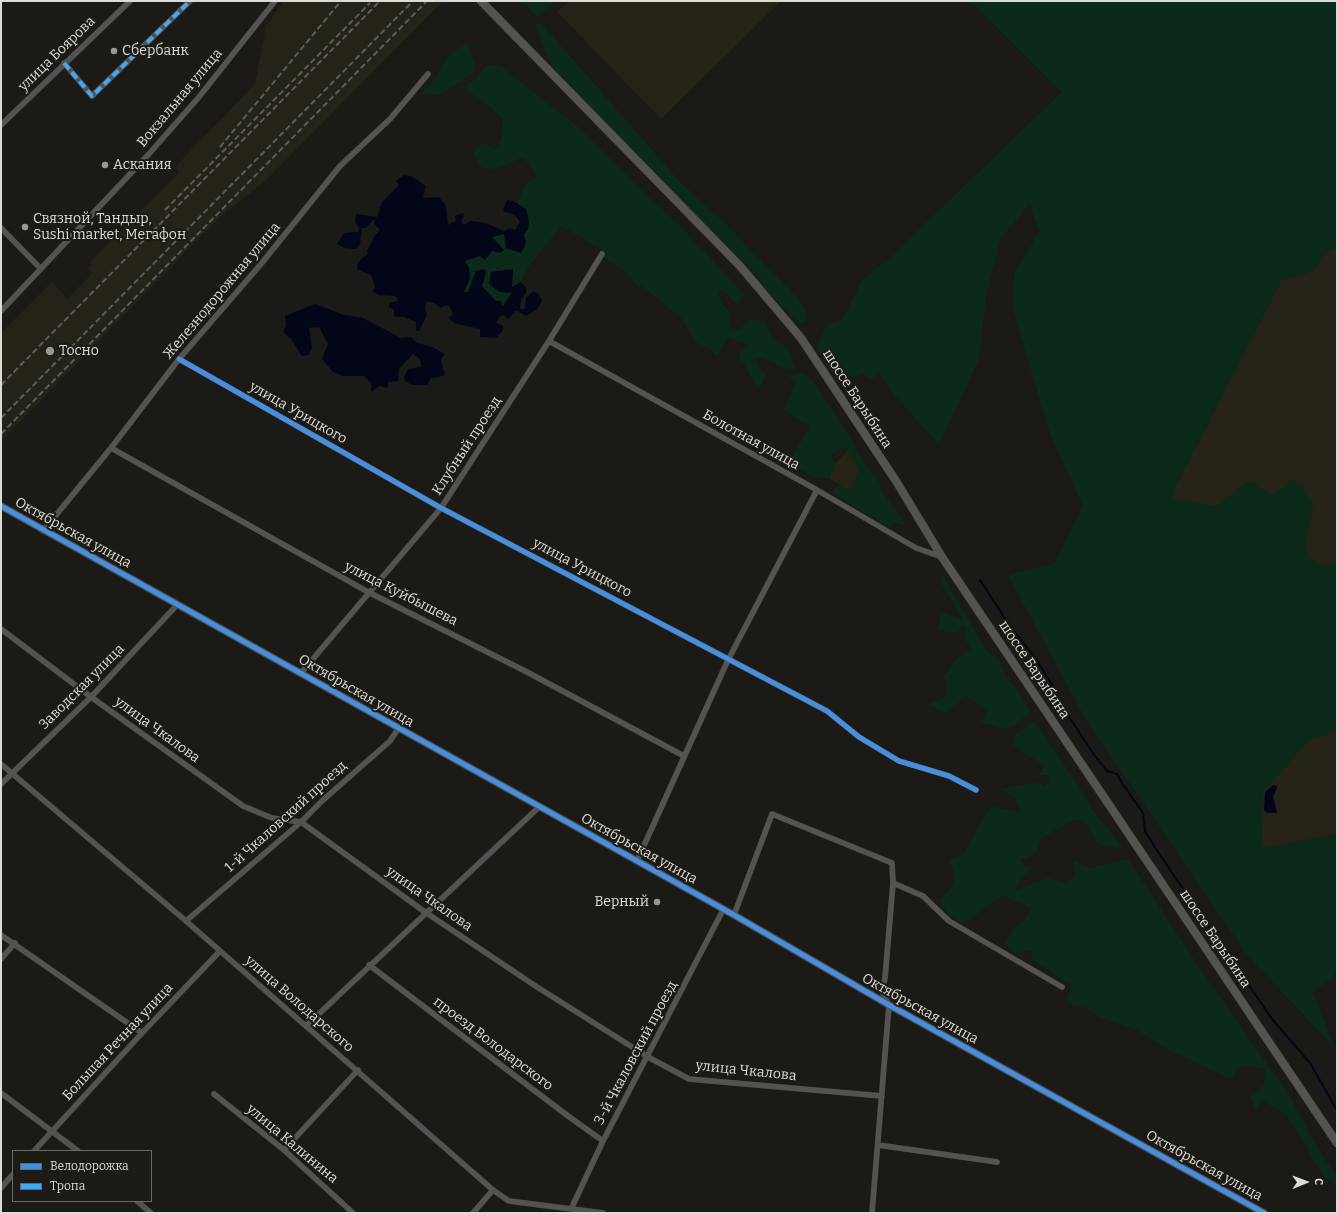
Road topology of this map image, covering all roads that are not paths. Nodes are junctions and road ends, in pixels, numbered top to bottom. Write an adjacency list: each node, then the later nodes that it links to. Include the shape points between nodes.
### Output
1 (130, 1): 5 (street, улица Боярова)
2 (190, 1): 5 (street, via 92,96)
3 (275, 1): 10 (street, Вокзальная улица, via 199,97)
4 (481, 1): 19 (main road, шоссе Барыбина, via 740,266 801,338 896,481)
5 (64, 63): 7 (street, улица Боярова)
6 (428, 74): 13 (street, Железнодорожная улица, via 390,119 340,166)
7 (1, 125)
8 (1, 228): 10 (street)
9 (602, 254): 12 (street, Клубный проезд)
10 (41, 269): 11 (street, Вокзальная улица)
11 (1, 311)
12 (549, 341): 15 (street, Болотная улица); 17 (street, Клубный проезд)
13 (180, 359): 14 (street, Железнодорожная улица); 17 (street, улица Урицкого)
14 (111, 448): 18 (street, Железнодорожная улица); 20 (street, улица Куйбышева)
15 (817, 490): 19 (street, Болотная улица, via 916,548); 23 (street)
16 (1, 506): 18 (street, Октябрьская улица)
17 (441, 508): 20 (street, Клубный проезд); 23 (street, улица Урицкого, via 538,557)
18 (43, 531): 21 (street, Октябрьская улица)
19 (942, 557): 56 (main road, шоссе Барыбина)
20 (370, 593): 24 (street, Клубный проезд); 27 (street, улица Куйбышева, via 527,672)
21 (177, 605): 24 (street, Октябрьская улица); 25 (street, Заводская улица)
22 (1, 628): 25 (street, улица Чкалова)
23 (728, 660): 27 (street); 31 (street, улица Урицкого, via 827,711 859,737 899,761 949,776)
24 (301, 673): 26 (street, Октябрьская улица)
25 (91, 697): 29 (street, Заводская улица); 33 (street, улица Чкалова, via 243,806 272,818)
26 (398, 729): 32 (street, Октябрьская улица); 33 (street, 1-й Чкаловский проезд, via 390,741)
27 (684, 756): 34 (street)
28 (1, 764): 29 (street, улица Володарского)
29 (11, 774): 30 (street, Заводская улица); 39 (street, улица Володарского)
30 (1, 784)
31 (976, 790)
32 (539, 807): 34 (street, Октябрьская улица); 37 (street)
33 (301, 822): 37 (street, улица Чкалова); 39 (street, 1-й Чкаловский проезд)
34 (637, 861): 36 (street, Октябрьская улица)
35 (893, 883): 38 (street, via 892,863 772,814); 45 (street, via 922,896 949,921); 46 (street, via 882,991)
36 (723, 910): 38 (street, Октябрьская улица); 49 (street, 3-й Чкаловский проезд)
37 (425, 912): 44 (street); 49 (street, улица Чкалова)
38 (734, 915): 46 (street, Октябрьская улица)
39 (186, 921): 42 (street, улица Володарского)
40 (1, 935): 41 (street)
41 (15, 943): 43 (street); 48 (street)
42 (220, 951): 47 (street, улица Володарского); 48 (street, Большая Речная улица)
43 (1, 959)
44 (369, 965): 47 (street); 55 (street, проезд Володарского)
45 (1062, 987)
46 (889, 1005): 53 (street); 72 (street, Октябрьская улица)
47 (306, 1026): 50 (street, улица Володарского)
48 (142, 1033): 54 (street, Большая Речная улица)
49 (648, 1057): 53 (street, улица Чкалова, via 689,1079); 55 (street, 3-й Чкаловский проезд)
50 (358, 1070): 60 (street); 64 (street, улица Володарского)
51 (1, 1093): 54 (street)
52 (214, 1094): 60 (street, улица Калинина)
53 (882, 1096): 57 (street)
54 (53, 1131): 58 (street, Большая Речная улица); 59 (street)
55 (603, 1141): 66 (street, 3-й Чкаловский проезд)
56 (1337, 1144)
57 (878, 1145): 61 (street); 71 (street)
58 (35, 1150)
59 (77, 1150)
60 (284, 1150): 68 (street, улица Калинина)
61 (997, 1162)
62 (12, 1175): 63 (street)
63 (1, 1188)
64 (493, 1190): 66 (street, улица Володарского, via 509,1200); 69 (street)
65 (138, 1202): 67 (street)
66 (571, 1209): 70 (street, улица Володарского)
67 (151, 1213)
68 (353, 1213)
69 (473, 1213)
70 (603, 1213)
71 (872, 1213)
72 (1264, 1213)

